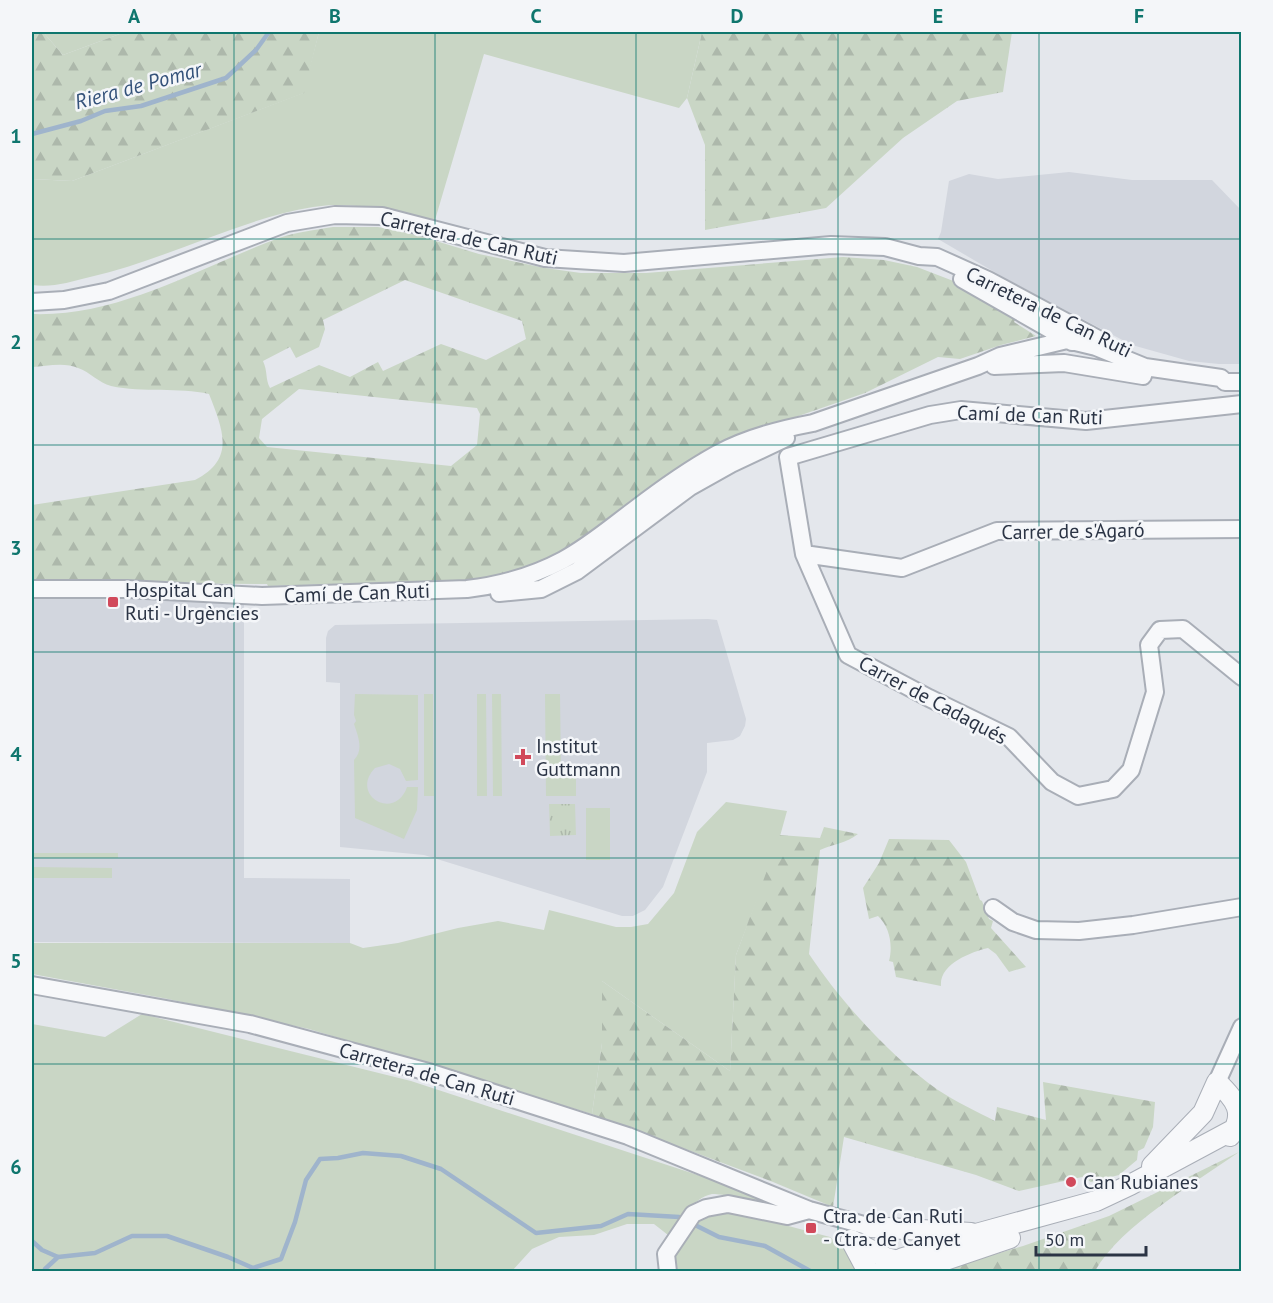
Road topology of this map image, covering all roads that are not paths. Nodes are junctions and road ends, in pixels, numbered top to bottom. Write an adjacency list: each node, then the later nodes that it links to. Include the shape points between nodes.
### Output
1 (919, 255): 2 (street, Carretera de Can Ruti, via 885,248 831,245 624,263 545,258 382,216 335,215 287,223 100,293); 3 (street, Carretera de Can Ruti); 5 (street, Carretera de Can Ruti, via 937,257 1100,341)
2 (32, 302)
3 (1067, 340): 4 (street, Camí de Can Ruti, via 1000,356); 5 (street, Carretera de Can Ruti, via 1145,367); 6 (street, Carretera de Can Ruti)
4 (978, 366): 6 (street, Camí de Can Ruti, via 1064,363); 9 (street, Camí de Can Ruti)
5 (1178, 372): 7 (street, Carretera de Can Ruti)
6 (1143, 376): 7 (street, Carretera de Can Ruti, via 1219,387)
7 (1234, 382)
8 (1242, 404): 11 (street, Camí de Can Ruti, via 1086,421 954,411)
9 (813, 423): 10 (street, Camí de Can Ruti, via 770,433); 12 (street, Camí de Can Ruti, via 730,464)
10 (730, 449): 12 (street, Camí de Can Ruti, via 694,476); 13 (street, Camí de Can Ruti)
11 (788, 457): 15 (street, Carrer de Cadaqués)
12 (681, 494): 16 (street, Camí de Can Ruti)
13 (633, 510): 16 (street, Camí de Can Ruti, via 629,522 584,558); 17 (street, Camí de Can Ruti, via 565,559)
14 (1242, 529): 15 (street, Carrer de s'Agaró, via 998,531 902,568)
15 (804, 554): 20 (street, Carrer de Cadaqués, via 848,656 1009,737 1052,782 1078,796 1113,789 1131,770 1155,692 1149,645 1160,630 1183,629)
16 (581, 567): 17 (street, Camí de Can Ruti); 19 (street, Camí de Can Ruti, via 541,589 497,593)
17 (528, 576): 19 (street, Camí de Can Ruti)
18 (32, 589): 19 (street, Camí de Can Ruti, via 262,596)
19 (467, 589)
20 (1242, 677)
21 (1242, 907): 22 (street, via 1079,931 1036,930 1013,922)
22 (993, 908)
23 (32, 985): 30 (street, Carretera de Can Ruti, via 250,1024 432,1073 628,1136)
24 (1242, 1027): 25 (street)
25 (1217, 1082): 26 (street); 27 (street)
26 (1238, 1099): 28 (street)
27 (1203, 1113): 28 (street, via 1223,1128); 29 (street, via 1155,1163)
28 (1240, 1131): 29 (street); 34 (street, via 1179,1170 1073,1222 969,1245)
29 (1118, 1191): 32 (street, via 1061,1212)
30 (809, 1210): 31 (street, Carretera de Can Ruti); 33 (street, Carretera de Can Ruti); 35 (street, via 787,1216 728,1204 706,1208 693,1214 680,1230 666,1254)
31 (872, 1227): 32 (street); 34 (street, via 894,1240 900,1250)
32 (976, 1234): 34 (street)
33 (851, 1240): 34 (street); 36 (street)
34 (894, 1269)
35 (668, 1272)
36 (868, 1272)

